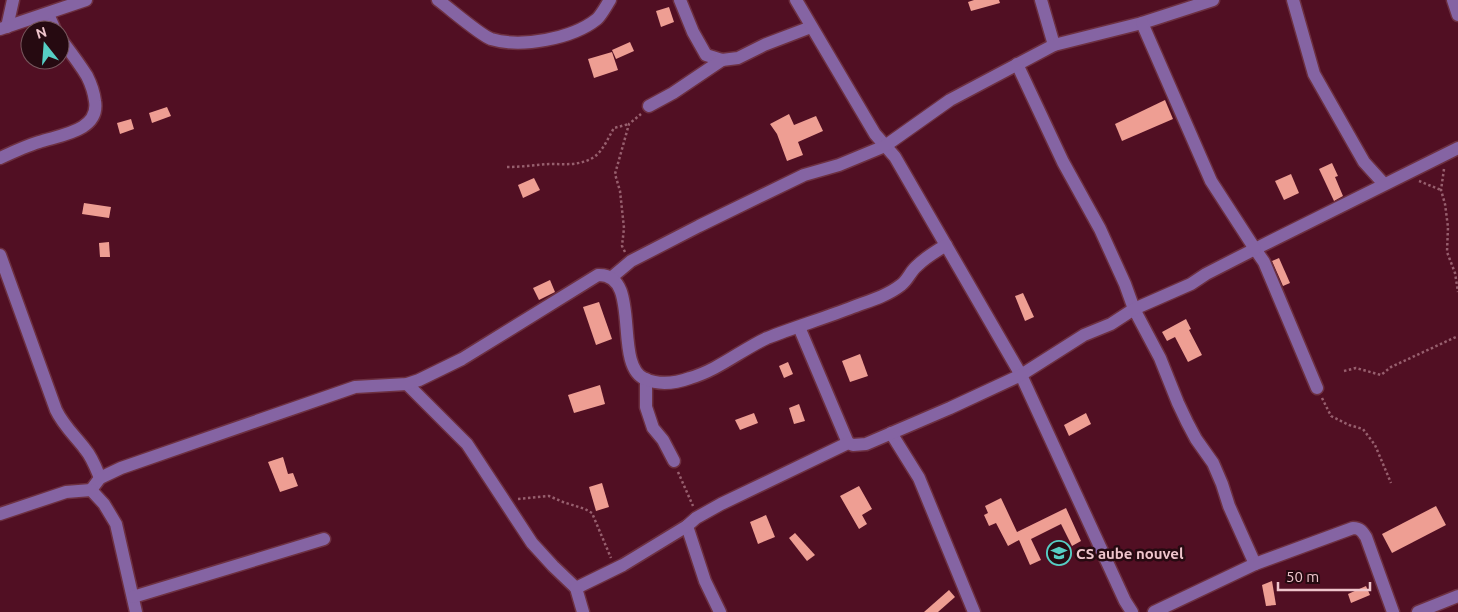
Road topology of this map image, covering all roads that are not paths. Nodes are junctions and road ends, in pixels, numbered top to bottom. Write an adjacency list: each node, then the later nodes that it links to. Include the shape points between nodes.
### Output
1 (13, 0): 16 (street)
2 (86, 0): 11 (street)
3 (438, 0): 4 (street, via 489,38 531,42 556,38 583,28 598,18)
4 (610, 0)
5 (680, 0): 19 (street, via 706,54)
6 (796, 0): 15 (street)
7 (1041, 0): 17 (street)
8 (1213, 0): 14 (street)
9 (1293, 0): 25 (street, via 1314,74 1364,162)
10 (1453, 0): 12 (street)
11 (48, 14): 13 (street); 16 (street)
12 (1458, 15)
13 (51, 20)
14 (1142, 23): 17 (street); 27 (street, via 1211,181)
15 (812, 27): 19 (street, via 738,58); 22 (street)
16 (3, 28)
17 (1054, 44): 20 (street)
18 (70, 52): 24 (street, via 87,76 94,96 95,114 89,124)
19 (722, 60): 21 (street)
20 (1017, 64): 22 (street, via 950,100); 30 (street, via 1063,162 1100,229)
21 (648, 106)
22 (885, 146): 26 (street, via 895,157); 29 (street, via 804,175 631,261)
23 (1458, 148): 25 (street)
24 (0, 158)
25 (1384, 184): 27 (street)
26 (946, 245): 31 (street, via 916,266 902,285 877,299); 32 (street)
27 (1255, 249): 30 (street, via 1191,284); 35 (street, via 1264,262)
28 (0, 255): 39 (street, via 56,410 86,450)
29 (612, 277): 33 (street, via 618,282 622,294 634,368 639,376); 34 (street, via 598,275 590,279 462,359)
30 (1134, 309): 32 (street, via 1111,324 1084,335); 44 (street, via 1154,343 1191,430 1213,464)
31 (799, 327): 33 (street, via 766,339 690,378 668,383); 37 (street)
32 (1021, 375): 36 (street); 52 (street)
33 (646, 379): 38 (street, via 646,408 653,428)
34 (407, 384): 39 (street, via 355,387 189,443); 45 (street, via 467,444 532,543)
35 (1317, 388)
36 (891, 433): 37 (street, via 866,444); 51 (street, via 919,478)
37 (848, 443): 42 (street, via 721,504)
38 (674, 462)
39 (100, 478): 40 (street)
40 (92, 490): 41 (street, via 66,492); 47 (street, via 116,524)
41 (0, 514)
42 (691, 522): 45 (street, via 623,565); 50 (street, via 705,581)
43 (324, 539): 47 (street)
44 (1255, 564): 53 (street); 54 (street, via 1358,528 1366,537)
45 (576, 588): 49 (street)
46 (1458, 596): 55 (street)
47 (133, 597): 48 (street)
48 (136, 612)
49 (583, 612)
50 (720, 612)
51 (974, 612)
52 (1132, 612)
53 (1154, 612)
54 (1393, 612)
55 (1418, 612)

